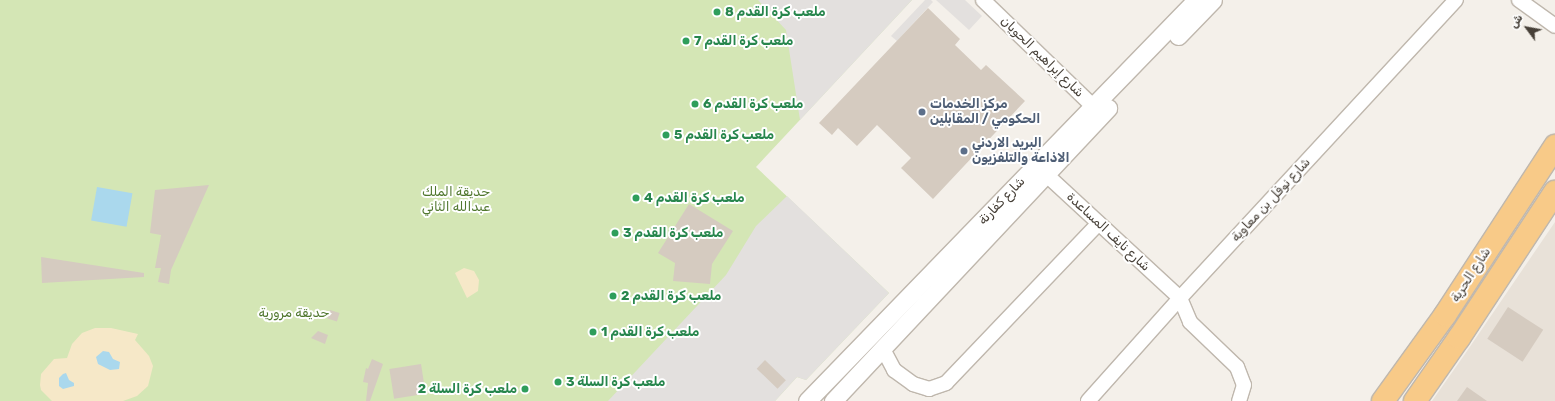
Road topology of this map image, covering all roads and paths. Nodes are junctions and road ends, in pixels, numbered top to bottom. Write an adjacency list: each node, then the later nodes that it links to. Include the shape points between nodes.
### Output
1 (982, 0): 7 (street, شارع إبراهيم الحويان)
2 (1196, 0): 7 (street, شارع كفارنة)
3 (1213, 0): 7 (street, شارع كفارنة)
4 (1456, 0): 12 (street, شارع نوفل بن معاوية)
5 (1519, 0): 6 (street)
6 (1555, 26)
7 (1098, 110): 9 (street, شارع كفارنة)
8 (1555, 146): 18 (highway, شارع الحرية, via 1445,315)
9 (1042, 170): 11 (street, شارع نايف المساعدة); 13 (street, شارع كفارنة); 14 (street, شارع كفارنة)
10 (1555, 192): 19 (highway, شارع الحرية)
11 (1098, 222): 12 (street, شارع نايف المساعدة); 13 (street, via 946,382 929,389 913,384 894,370)
12 (1180, 298): 16 (street, شارع نوفل بن معاوية); 17 (street, via 1190,322 1237,367 1244,385)
13 (883, 349): 15 (street, شارع كفارنة)
14 (807, 401)
15 (833, 401)
16 (1088, 401)
17 (1239, 401)
18 (1383, 401)
19 (1415, 401)

